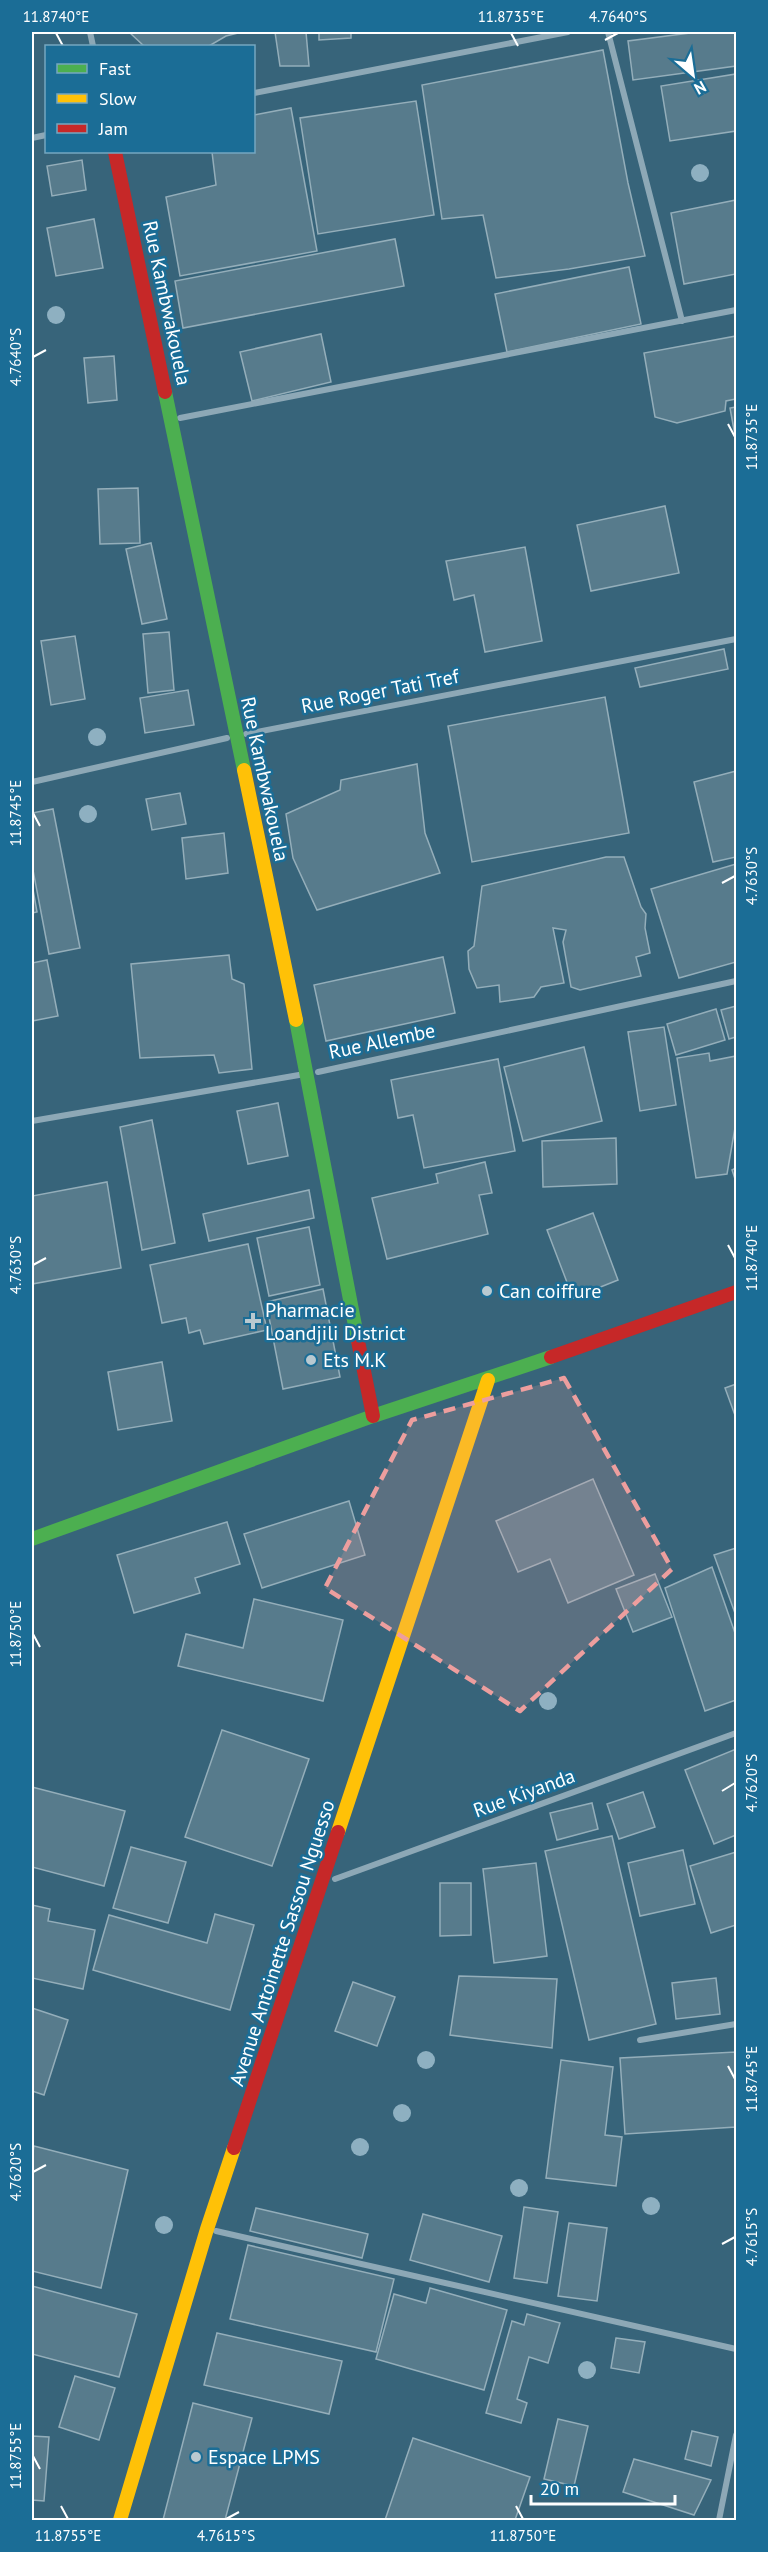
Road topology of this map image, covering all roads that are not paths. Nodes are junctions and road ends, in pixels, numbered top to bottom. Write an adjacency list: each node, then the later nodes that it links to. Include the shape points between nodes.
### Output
1 (568, 32): 3 (street)
2 (608, 32): 6 (street)
3 (255, 93)
4 (115, 153): 7 (main road, Rue Kambwakouela)
5 (736, 310): 6 (street)
6 (682, 321): 7 (street)
7 (171, 420): 9 (main road, Rue Kambwakouela)
8 (736, 639): 9 (street, Rue Roger Tati Tref)
9 (236, 736): 10 (street, Rue Roger Tati Tref); 12 (main road, Rue Kambwakouela)
10 (32, 782)
11 (736, 981): 12 (street, Rue Allembe)
12 (307, 1074): 13 (street, Rue Allembe); 16 (main road, Rue Kambwakouela)
13 (32, 1121)
14 (736, 1292): 15 (main road)
15 (488, 1380): 16 (main road); 19 (main road, Avenue Antoinette Sassou Nguesso)
16 (373, 1416): 17 (main road)
17 (33, 1539)
18 (736, 1733): 19 (street, Rue Kiyanda)
19 (323, 1884): 22 (main road, Avenue Antoinette Sassou Nguesso)
20 (736, 2024): 21 (street)
21 (640, 2040)
22 (207, 2229): 23 (street); 25 (main road, Avenue Antoinette Sassou Nguesso)
23 (736, 2349)
24 (736, 2435): 26 (street)
25 (120, 2520)
26 (719, 2520)

